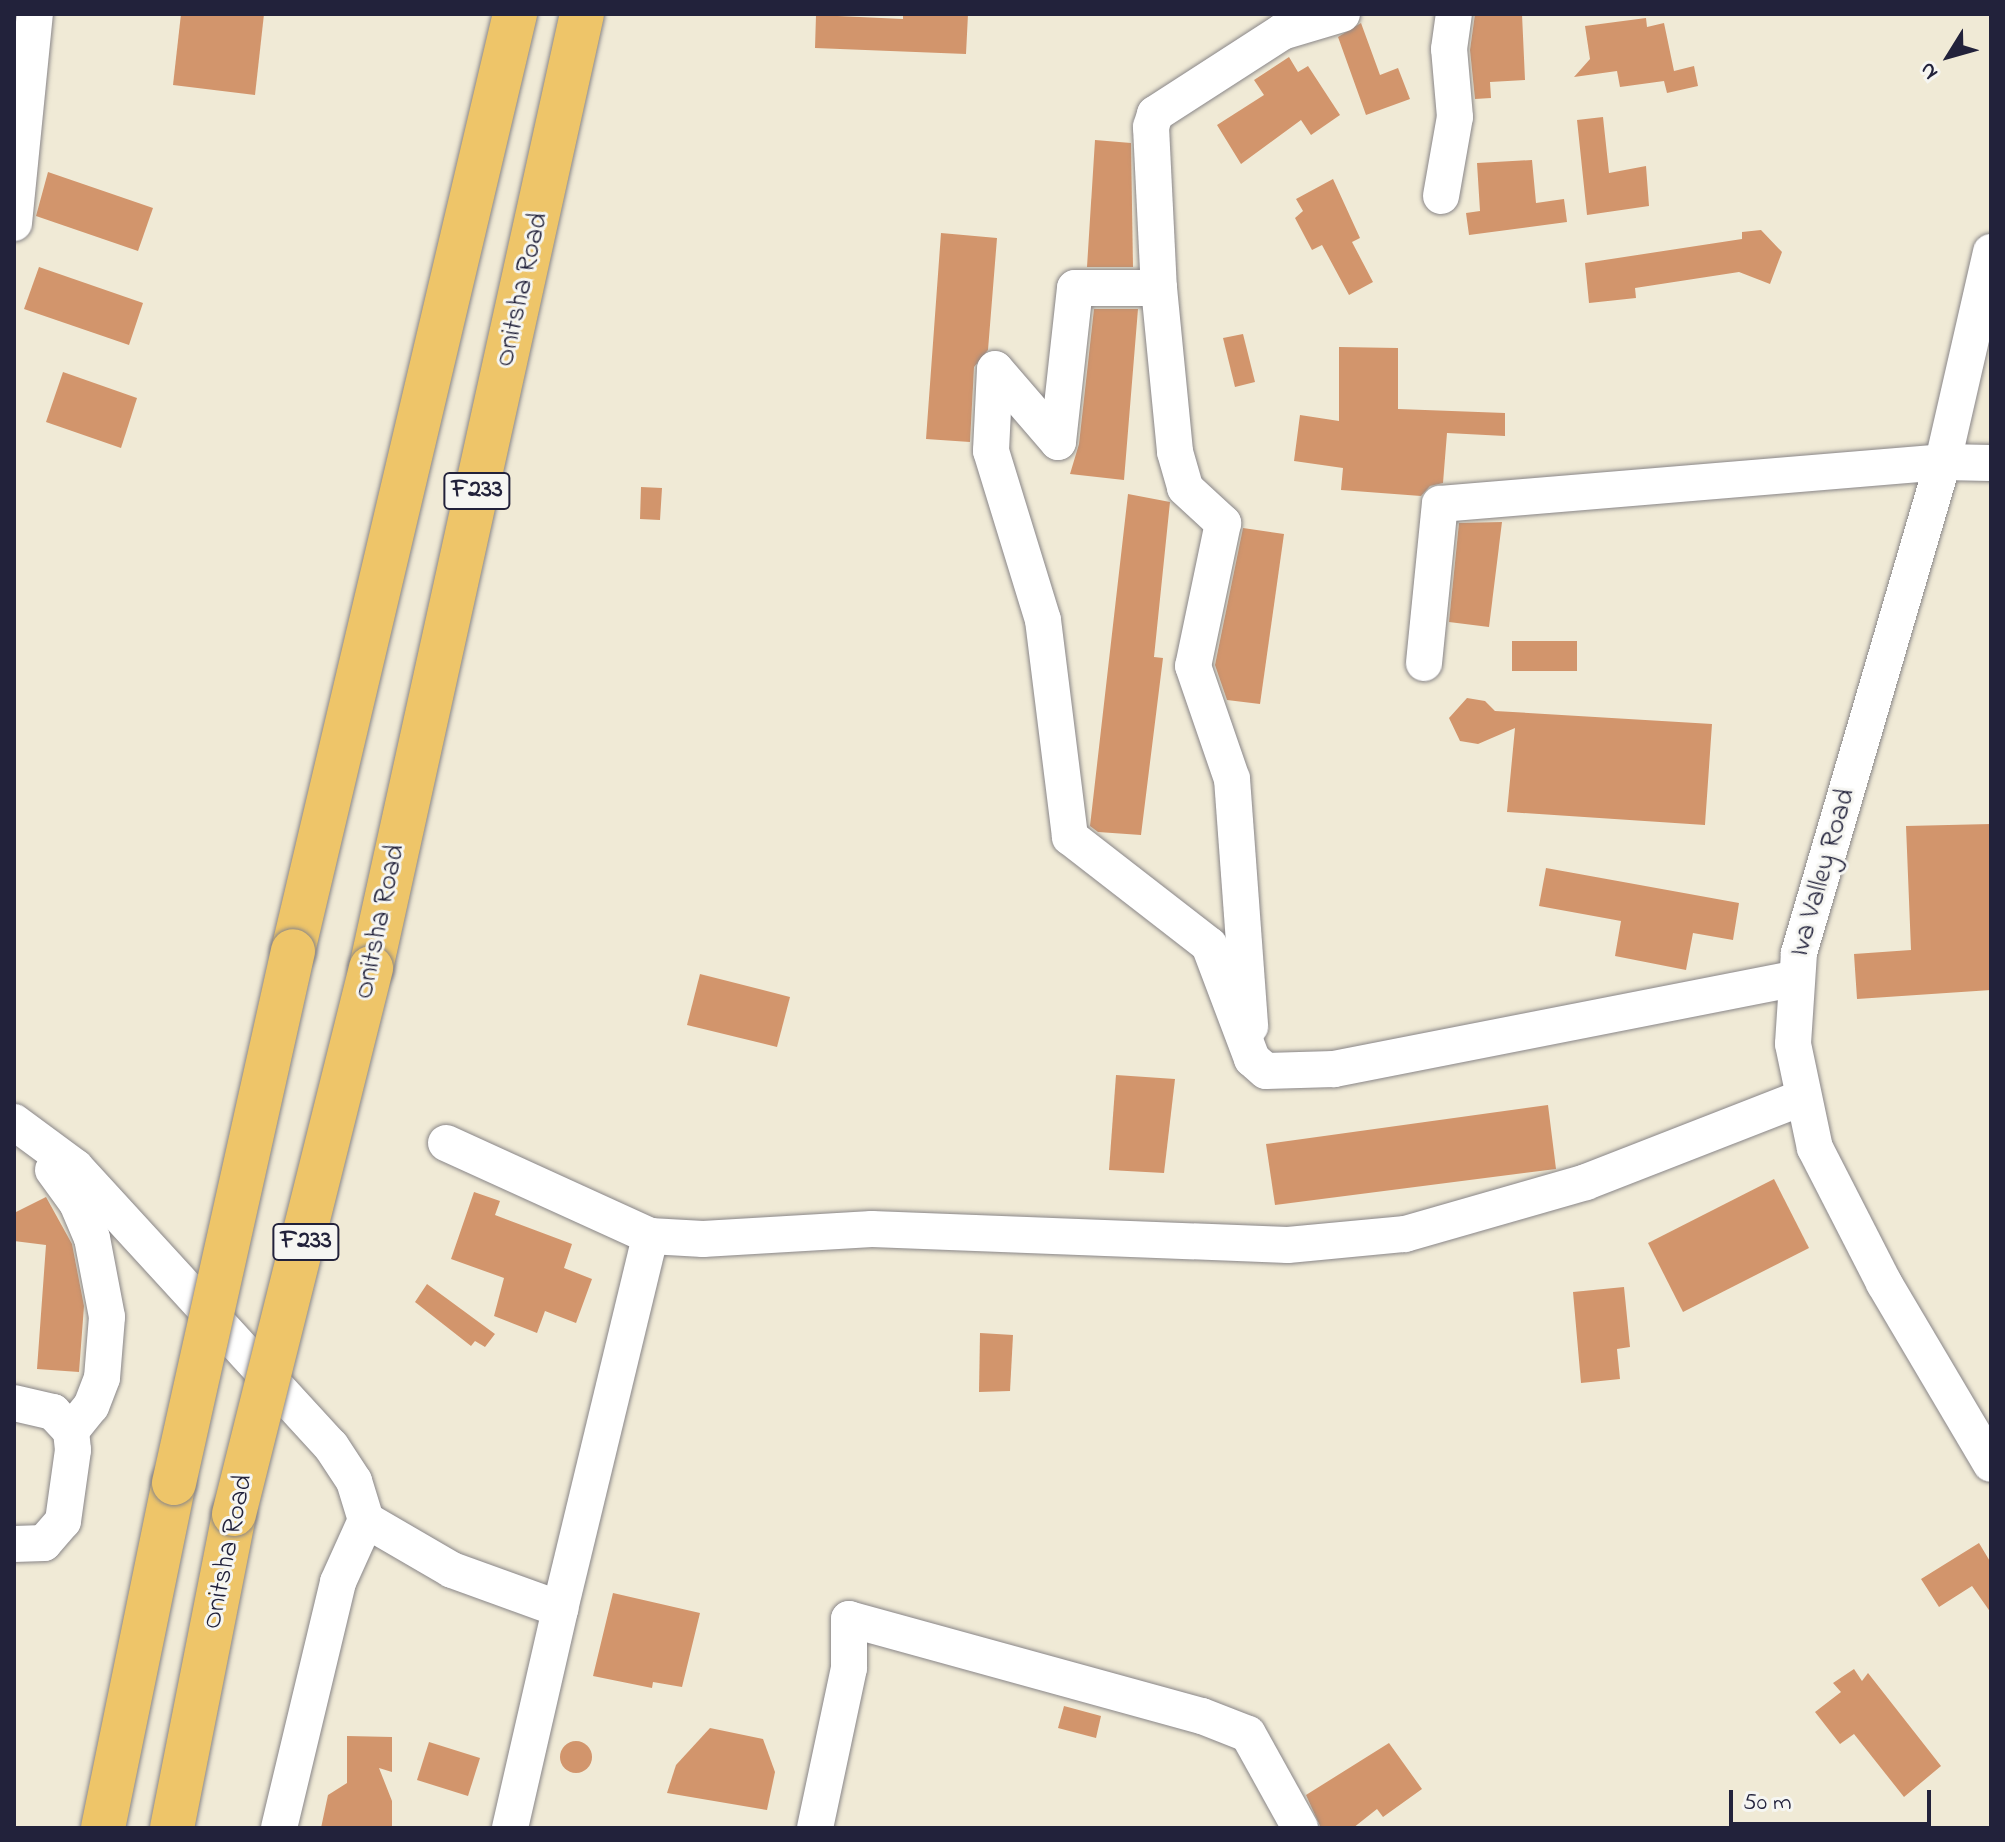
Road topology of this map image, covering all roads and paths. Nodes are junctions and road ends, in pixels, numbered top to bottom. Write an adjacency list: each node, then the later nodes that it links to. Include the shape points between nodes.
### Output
1 (35, 14): 7 (street)
2 (515, 14): 25 (main road, F233, bridge, via 293,951)
3 (582, 14): 26 (main road, Onitsha Road / F233, bridge, via 371,968 234,1514)
4 (1342, 14): 9 (street, via 1282,32 1155,114 1151,127)
5 (1454, 14): 6 (street, via 1449,49 1455,117)
6 (1441, 196)
7 (14, 223)
8 (1991, 252): 10 (street, Iva Valley Road)
9 (1159, 288): 14 (street, via 1175,452 1185,488 1223,523 1193,666 1232,779); 14 (street, via 1075,288 1058,442 995,369 991,451 1043,620 1070,837 1209,945)
10 (1943, 462): 11 (street); 12 (street, via 1440,504); 13 (street, Iva Valley Road)
11 (1991, 463)
12 (1424, 663)
13 (1796, 978): 14 (street, via 1334,1069 1266,1071); 15 (street, Iva Valley Road, via 1793,1044)
14 (1252, 1059)
15 (1801, 1098): 18 (street, via 1586,1182 1405,1234 1288,1245 872,1229 703,1239); 21 (street, Iva Valley Road, via 1815,1148 1884,1283)
16 (18, 1124): 20 (street, via 77,1203 101,1275 107,1317 105,1366 91,1406); 22 (street, via 75,1167 331,1446 354,1481)
17 (446, 1143): 18 (street)
18 (650, 1236): 24 (street)
19 (14, 1403): 20 (street)
20 (62, 1421): 23 (street, via 72,1483 63,1521 44,1543)
21 (1991, 1464)
22 (366, 1520): 24 (street, via 452,1570); 27 (street, via 338,1582)
23 (14, 1544)
24 (560, 1609): 28 (street)
25 (103, 1828)
26 (172, 1828)
27 (279, 1828)
28 (510, 1828)
29 (815, 1828): 30 (street, via 849,1668 849,1619 1202,1716 1248,1734)
30 (1300, 1828)

